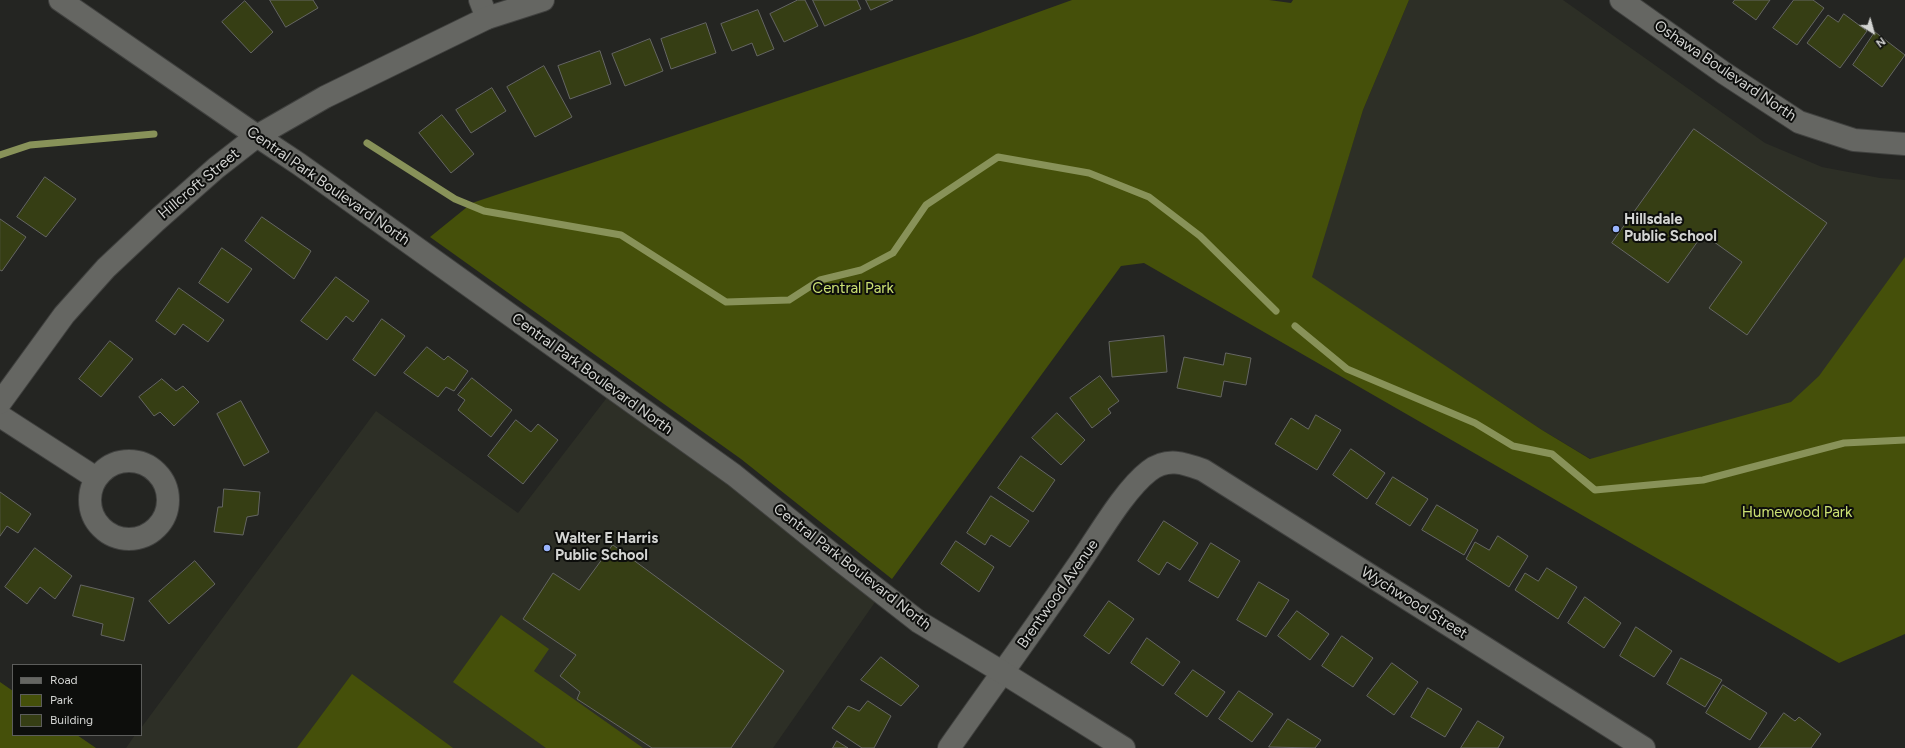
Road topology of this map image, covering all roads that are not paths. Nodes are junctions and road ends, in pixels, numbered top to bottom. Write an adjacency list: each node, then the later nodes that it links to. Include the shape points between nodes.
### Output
1 (60, 0): 5 (street, Central Park Boulevard North)
2 (543, 0): 4 (street, Hillcroft Street)
3 (1621, 0): 6 (street, Oshawa Boulevard North, via 1799,122 1854,140)
4 (483, 9): 5 (street, Hillcroft Street)
5 (257, 136): 7 (street, Hillcroft Street, via 216,168 106,268 64,315); 11 (street, Central Park Boulevard North, via 734,475 919,622)
6 (1905, 144)
7 (0, 403)
8 (0, 416): 10 (street)
9 (1182, 462): 11 (street, Brentwood Avenue, via 1164,464 1149,471 1128,494); 14 (street, Wychwood Street, via 1214,477)
10 (96, 478)
11 (1002, 672): 12 (street, Brentwood Avenue); 13 (street, Central Park Boulevard North)
12 (949, 748)
13 (1124, 748)
14 (1644, 748)

